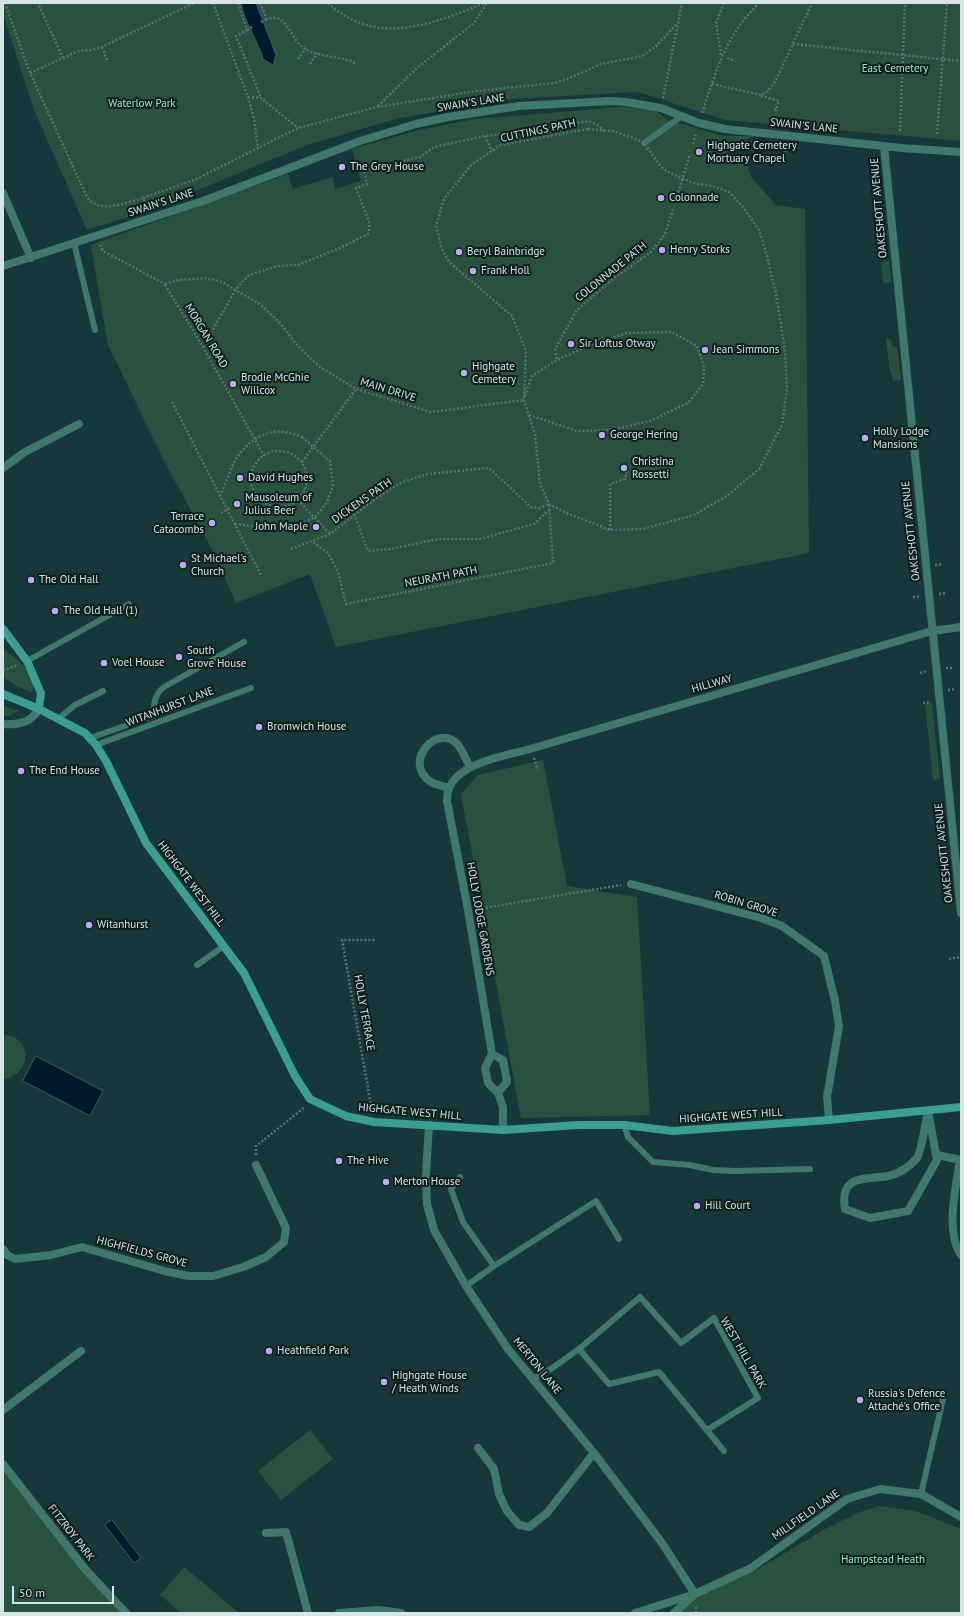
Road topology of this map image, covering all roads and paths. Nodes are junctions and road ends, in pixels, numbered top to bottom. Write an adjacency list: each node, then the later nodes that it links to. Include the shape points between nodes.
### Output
1 (5, 3): 35 (path)
2 (38, 3): 26 (path)
3 (194, 3): 21 (path)
4 (213, 3): 38 (path)
5 (238, 3): 19 (path)
6 (260, 3): 15 (path)
7 (328, 3): 8 (path, via 358,24 398,29 431,23)
8 (486, 3): 40 (path, via 474,23 417,68)
9 (682, 3): 17 (path)
10 (724, 3): 25 (path, via 716,23)
11 (759, 3): 25 (path, via 739,25)
12 (812, 3): 20 (path)
13 (905, 3): 24 (path)
14 (947, 3): 29 (path)
15 (267, 19): 16 (path); 22 (path, via 280,19 301,46)
16 (261, 22)
17 (678, 23): 40 (path, via 656,46 642,56 601,64 555,83 476,90); 41 (path)
18 (252, 27): 19 (path)
19 (247, 30): 39 (path, via 236,36)
20 (793, 44): 24 (path); 37 (path, via 776,80 768,91)
21 (102, 46): 26 (path, via 78,51); 30 (path)
22 (306, 48): 23 (path); 28 (path)
23 (317, 53): 33 (path); 34 (path)
24 (903, 54): 29 (path); 47 (path)
25 (721, 55): 36 (path)
26 (63, 58): 35 (path)
27 (727, 58): 31 (path)
28 (298, 59)
29 (942, 59): 32 (path); 48 (path)
30 (107, 60)
31 (735, 61)
32 (961, 61)
33 (356, 63)
34 (310, 64)
35 (30, 73): 60 (path, via 91,203 103,207)
36 (712, 84): 37 (path); 44 (path)
37 (761, 95): 42 (path, via 779,101 776,110)
38 (248, 97): 39 (path); 53 (path)
39 (261, 98): 45 (path)
40 (377, 107): 45 (path)
41 (661, 108): 43 (street, SWAIN'S LANE); 64 (street, SWAIN'S LANE, via 626,102 587,101 519,106 416,124 360,141 203,200)
42 (774, 109)
43 (682, 116): 44 (street, SWAIN'S LANE); 50 (lane)
44 (699, 123): 52 (street, SWAIN'S LANE, via 724,129)
45 (298, 128): 53 (path)
46 (605, 131): 49 (path, via 589,122); 50 (path, CUTTINGS PATH); 54 (path, CUTTINGS PATH, via 588,129 558,134 501,145)
47 (900, 131)
48 (937, 134)
49 (485, 136): 54 (path); 69 (path, via 434,147 420,156 364,170 368,184 356,188 370,224 368,234 298,265 278,266 249,275)
50 (644, 143): 58 (path, via 661,167)
51 (788, 143): 57 (path)
52 (884, 146): 55 (street, SWAIN'S LANE); 102 (street, OAKESHOTT AVENUE)
53 (258, 150): 60 (path, via 194,180)
54 (492, 151): 74 (path, CUTTINGS PATH, via 472,164 444,199 436,226 449,262 512,316 526,351)
55 (961, 152)
56 (690, 154): 58 (path)
57 (783, 160)
58 (682, 180): 61 (path); 94 (path, via 729,192 759,230 776,294 785,351 787,389 782,425 759,470 728,495 694,515 643,529)
59 (3, 193): 66 (street)
60 (143, 198): 63 (path)
61 (676, 200)
62 (673, 210): 72 (path, COLONNADE PATH, via 665,234 651,252 613,279 577,310 555,349)
63 (147, 211)
64 (95, 236): 65 (street, SWAIN'S LANE); 68 (path, via 103,250)
65 (74, 243): 66 (street, SWAIN'S LANE); 70 (lane)
66 (31, 258): 67 (street, SWAIN'S LANE)
67 (3, 266)
68 (165, 284): 69 (path, MAIN DRIVE, via 178,280 207,278); 71 (path, MORGAN ROAD)
69 (236, 289): 71 (path); 73 (path, MAIN DRIVE, via 261,305 320,368)
70 (95, 330)
71 (203, 347): 78 (path, MORGAN ROAD)
72 (557, 360): 74 (path, via 532,376); 76 (path, via 598,342 627,333 672,332 697,346 704,367 703,384 688,403 650,421 613,430 577,431)
73 (356, 389): 74 (path, MAIN DRIVE, via 431,412); 80 (path)
74 (524, 400): 76 (path)
75 (172, 402): 84 (path)
76 (529, 415): 87 (path, via 535,434 540,484)
77 (80, 424): 81 (street, via 25,452)
78 (255, 439): 79 (path, MORGAN ROAD); 84 (path, via 237,456); 92 (path, bridge, via 274,430 292,432 302,437 330,461 333,485 326,504)
79 (264, 456): 80 (path, via 277,451 291,454); 83 (path, via 255,466 251,479)
80 (302, 462): 86 (path, via 307,475 306,489)
81 (3, 468)
82 (627, 470): 94 (path, via 625,479 610,484)
83 (254, 492): 85 (path); 86 (path, via 262,502 274,507 287,506)
84 (220, 496): 88 (path)
85 (245, 500)
86 (298, 500): 92 (path)
87 (549, 504): 89 (path, NEURATH PATH); 91 (path, DICKENS PATH, via 539,508 531,507 489,468 428,474 402,482); 94 (path)
88 (228, 509): 90 (path); 93 (path)
89 (549, 510): 91 (path, via 534,524 480,539 438,539 368,551); 96 (path, NEURATH PATH, via 553,563 346,604 338,572 328,553)
90 (221, 513)
91 (354, 514): 95 (path, DICKENS PATH)
92 (315, 517): 93 (path, via 287,531); 95 (path)
93 (234, 524): 98 (path)
94 (610, 530)
95 (330, 534): 96 (path, DICKENS PATH)
96 (313, 542): 97 (path, DICKENS PATH)
97 (291, 549)
98 (261, 575)
99 (129, 604): 104 (lane)
100 (961, 627): 102 (street, HILLWAY)
101 (3, 629): 104 (street)
102 (932, 631): 114 (street, HILLWAY); 118 (street, OAKESHOTT AVENUE)
103 (244, 642): 112 (lane, via 157,692 153,716)
104 (27, 661): 105 (path); 109 (street, via 41,693)
105 (3, 670)
106 (251, 688): 113 (lane, WITANHURST LANE)
107 (103, 691): 110 (lane, via 75,705)
108 (3, 694): 109 (street, HIGHGATE WEST HILL)
109 (39, 709): 110 (street, HIGHGATE WEST HILL); 111 (street, via 35,716 24,722)
110 (58, 719): 112 (street, HIGHGATE WEST HILL)
111 (3, 724)
112 (90, 738): 113 (street, HIGHGATE WEST HILL)
113 (96, 745): 120 (street, HIGHGATE WEST HILL, via 146,843)
114 (470, 767): 115 (street, via 458,776); 115 (street, via 458,745 451,740 442,738 428,743 421,754 421,769 428,780)
115 (449, 788): 117 (street, HOLLY LODGE GARDENS, via 447,801)
116 (631, 884): 117 (path); 129 (street, ROBIN GROVE, via 782,926 824,956 839,1026 827,1097)
117 (468, 910): 124 (street, HOLLY LODGE GARDENS)
118 (961, 913)
119 (376, 940): 130 (path, HOLLY TERRACE, via 342,940)
120 (224, 946): 123 (lane); 126 (street, HIGHGATE WEST HILL, via 244,973 295,1076)
121 (961, 957): 122 (path)
122 (949, 959)
123 (197, 965)
124 (492, 1054): 125 (street, via 484,1068 488,1083); 125 (street, via 503,1060 507,1082)
125 (498, 1093): 133 (street, via 503,1107)
126 (310, 1099): 130 (street, HIGHGATE WEST HILL, via 346,1116); 136 (path, via 304,1108 256,1146)
127 (961, 1107): 128 (street, HIGHGATE WEST HILL)
128 (928, 1111): 129 (street, HIGHGATE WEST HILL); 134 (street); 134 (street, via 918,1157 903,1170 889,1176 870,1176 853,1182 846,1189 843,1200 845,1209 870,1218 908,1212 937,1160)
129 (829, 1120): 131 (street, HIGHGATE WEST HILL, via 673,1131)
130 (374, 1122): 132 (street, HIGHGATE WEST HILL)
131 (624, 1125): 133 (street, HIGHGATE WEST HILL); 137 (lane, via 628,1136 653,1162 735,1172)
132 (429, 1126): 133 (street, HIGHGATE WEST HILL); 143 (street, MERTON LANE, via 426,1204 434,1230)
133 (503, 1130)
134 (937, 1155): 135 (street)
135 (960, 1160): 141 (street, via 954,1199 954,1228 955,1246)
136 (256, 1165): 140 (street, HIGHFIELDS GROVE, via 286,1228 284,1242 266,1257 244,1267 213,1276 189,1276 82,1247 50,1255 15,1259 7,1255)
137 (810, 1169)
138 (460, 1177): 142 (lane, via 451,1189 463,1222)
139 (619, 1239): 142 (lane, via 596,1201)
140 (3, 1249)
141 (961, 1255)
142 (494, 1266): 143 (lane)
143 (466, 1286): 146 (street, MERTON LANE, via 508,1349)
144 (578, 1349): 146 (lane, WEST HILL PARK, via 551,1369); 149 (lane, via 609,1384 659,1372); 149 (lane, WEST HILL PARK, via 640,1297 680,1343 714,1318 758,1398)
145 (81, 1351): 148 (street)
146 (532, 1379): 152 (street, MERTON LANE)
147 (943, 1399): 154 (lane)
148 (3, 1410)
149 (707, 1430): 151 (lane)
150 (478, 1448): 152 (street, via 494,1470 499,1494 507,1511 519,1526 529,1527 547,1513)
151 (724, 1451)
152 (594, 1453): 157 (street, MERTON LANE, via 662,1543)
153 (3, 1464): 158 (street, FITZROY PARK, via 85,1569)
154 (921, 1494): 155 (street, MILLFIELD LANE); 157 (street, MILLFIELD LANE, via 880,1489 847,1499 751,1568)
155 (961, 1517)
156 (266, 1533): 159 (street, via 286,1532)
157 (695, 1594): 162 (street); 163 (street, MILLFIELD LANE)
158 (126, 1613)
159 (308, 1613)
160 (339, 1613): 161 (street, via 379,1610)
161 (401, 1613)
162 (635, 1613)
163 (674, 1613)

